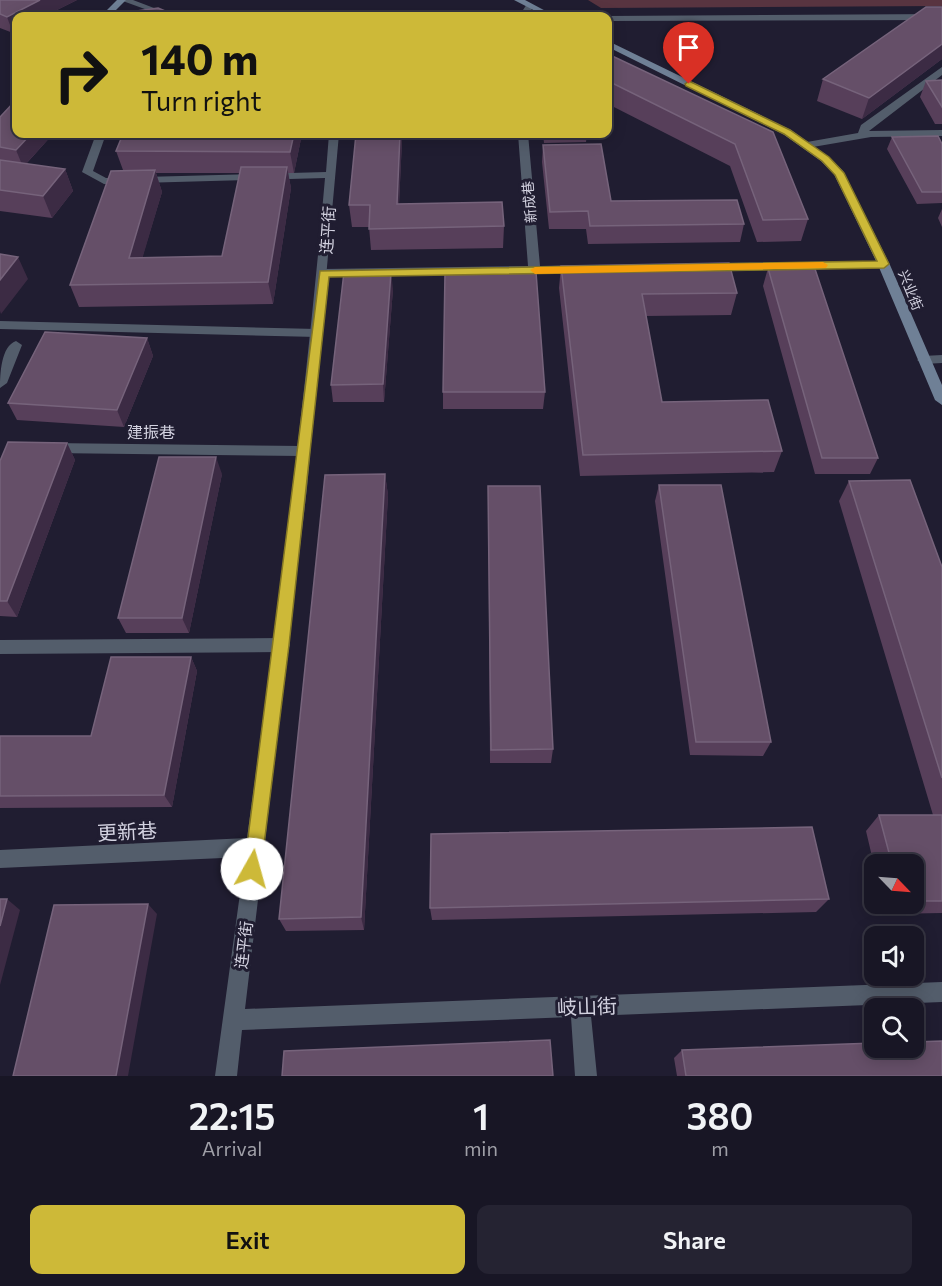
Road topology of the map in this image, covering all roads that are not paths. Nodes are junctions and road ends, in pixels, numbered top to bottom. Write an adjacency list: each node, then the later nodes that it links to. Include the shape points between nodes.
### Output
1 (123, 0): 4 (main road); 5 (street)
2 (518, 0): 3 (main road)
3 (530, 6): 6 (street); 7 (main road)
4 (110, 12)
5 (159, 12)
6 (526, 12)
7 (543, 12)
8 (942, 16): 9 (street)
9 (612, 18)
10 (612, 46): 17 (main road, 兴业街)
11 (942, 70): 13 (street, via 865,127)
12 (942, 133): 13 (street)
13 (862, 136): 17 (street)
14 (100, 138): 18 (street, via 87,172 104,181)
15 (334, 138): 18 (street, 连平街)
16 (523, 138): 22 (street, 新成巷)
17 (807, 145): 19 (main road, 兴业街, via 839,173)
18 (331, 175): 23 (street, 连平街)
19 (884, 264): 20 (street); 28 (main road, 兴业街)
20 (698, 267)
21 (593, 269): 22 (street)
22 (534, 270): 23 (street)
23 (324, 273): 25 (street, 连平街)
24 (0, 325): 25 (street)
25 (316, 333): 32 (street, 连平街)
26 (16, 345): 29 (street)
27 (942, 359): 28 (street)
28 (923, 360): 30 (main road, 兴业街)
29 (0, 383)
30 (942, 400)
31 (31, 448): 32 (street, 建振巷)
32 (302, 451): 33 (street, 连平街)
33 (282, 645): 34 (street); 35 (street, 连平街)
34 (0, 647)
35 (255, 847): 36 (street, 更新巷); 39 (street, 连平街)
36 (0, 859)
37 (942, 992): 38 (street, 岐山街)
38 (580, 1006): 39 (street, 岐山街); 41 (street)
39 (233, 1020): 40 (street, 连平街)
40 (226, 1076)
41 (586, 1076)

